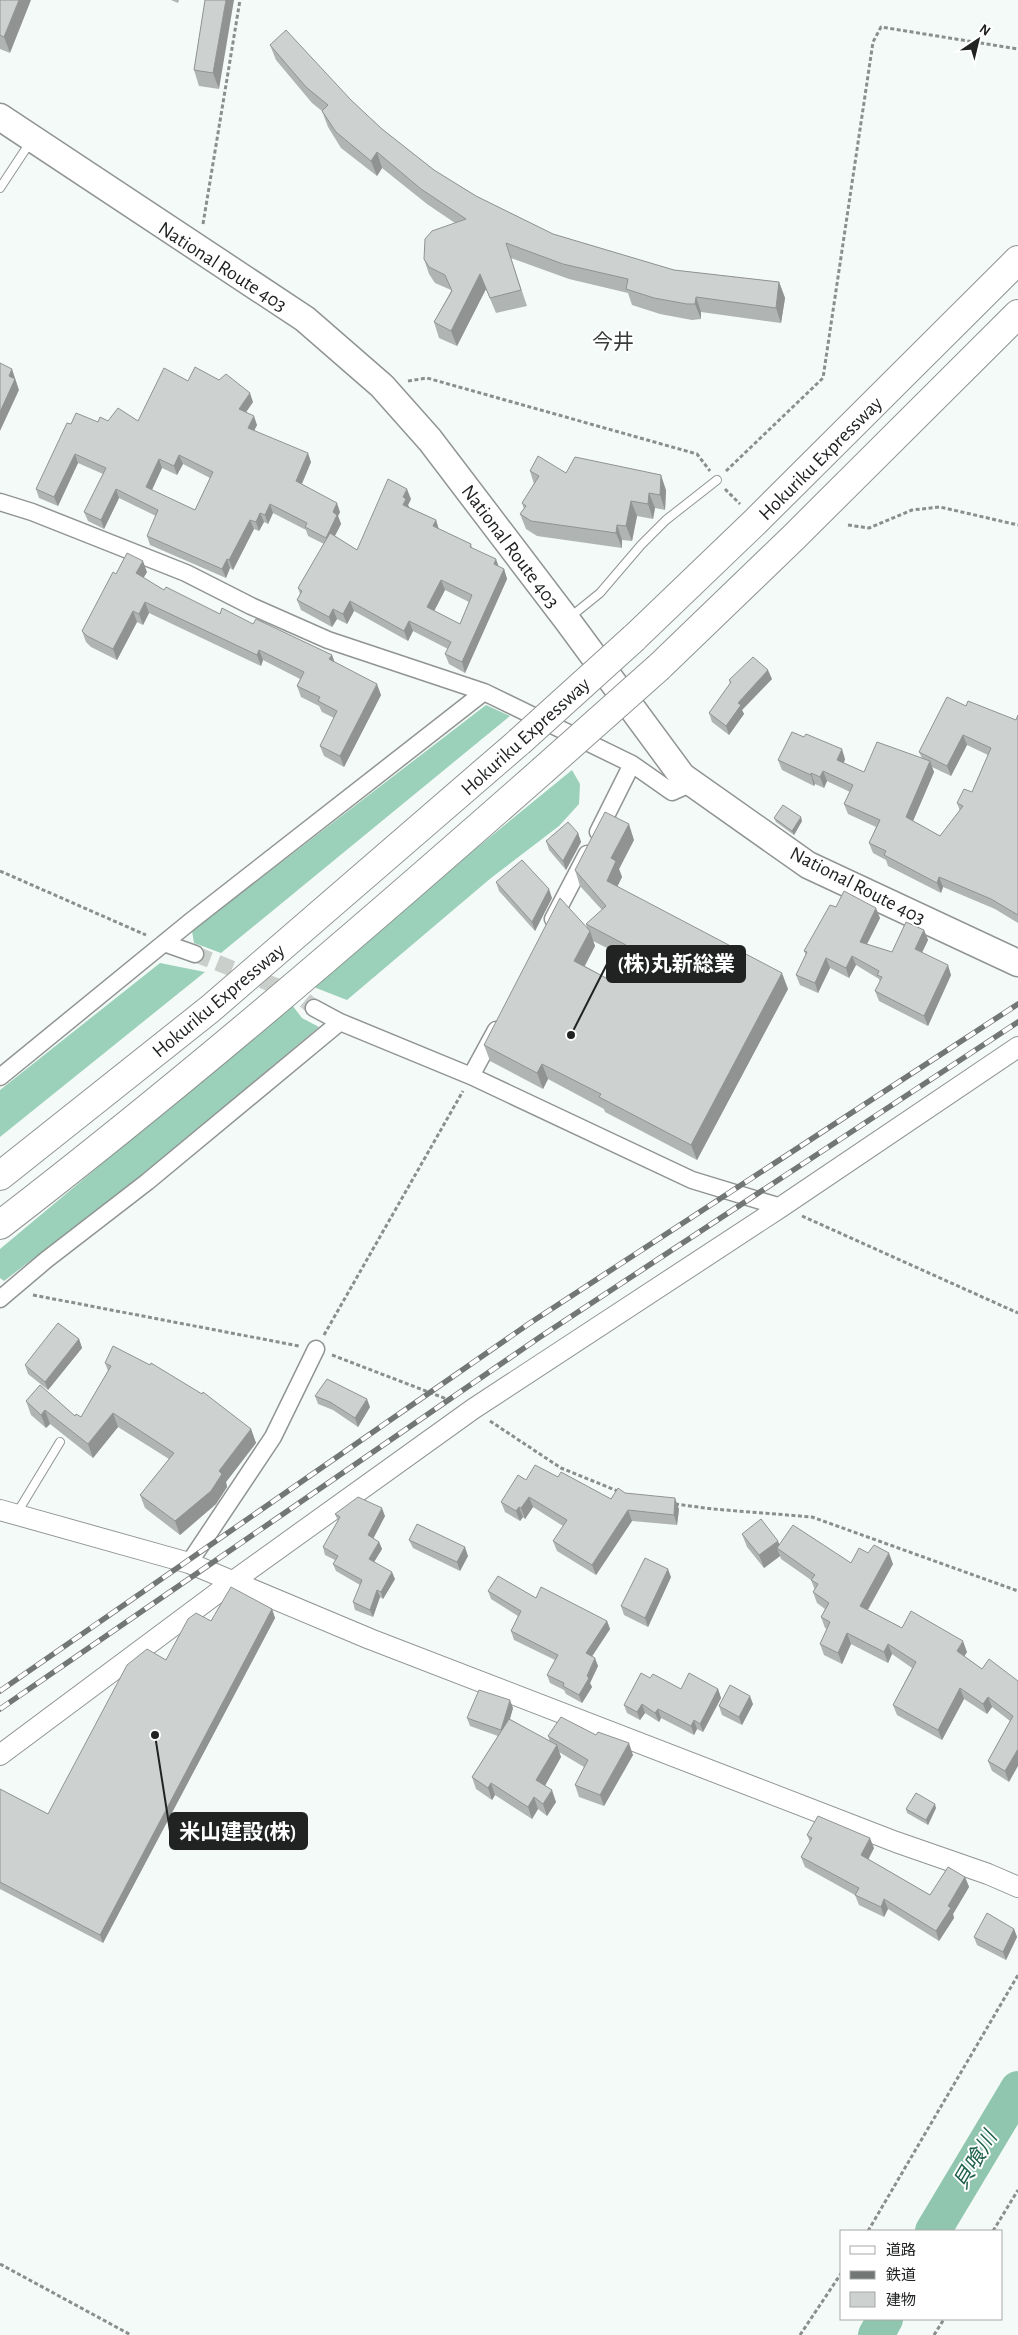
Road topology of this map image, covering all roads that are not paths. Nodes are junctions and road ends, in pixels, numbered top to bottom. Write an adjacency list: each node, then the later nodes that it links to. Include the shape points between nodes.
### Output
1 (0, 117): 2 (highway, National Route 403)
2 (32, 140): 3 (lane); 8 (highway, National Route 403, via 305,319 382,386 430,440)
3 (0, 188)
4 (1018, 260): 22 (highway, Hokuriku Expressway, bridge, via 756,522 519,742 210,1008)
5 (1018, 314): 24 (highway, Hokuriku Expressway, bridge, via 659,667 542,772 236,1036)
6 (717, 480): 8 (lane, via 666,520 600,593)
7 (0, 502): 9 (street, via 186,573 328,640)
8 (567, 620): 11 (highway, National Route 403, via 682,776)
9 (484, 692): 10 (street); 13 (street)
10 (632, 764): 11 (street, via 672,792); 12 (street)
11 (692, 783): 15 (highway, National Route 403, via 808,865)
12 (545, 935)
13 (164, 943): 14 (street); 21 (street)
14 (195, 954)
15 (1018, 963)
16 (314, 1008): 18 (street)
17 (504, 1014): 20 (street)
18 (340, 1022): 20 (street); 25 (street, via 147,1182)
19 (1018, 1047): 23 (street)
20 (471, 1076): 23 (street, via 692,1180)
21 (0, 1077)
22 (0, 1176)
23 (782, 1207): 30 (street, via 473,1409)
24 (0, 1225)
25 (3, 1292)
26 (316, 1349): 29 (street, via 273,1437)
27 (60, 1442): 28 (lane)
28 (8, 1512): 29 (street)
29 (189, 1563): 30 (street)
30 (232, 1582): 31 (street); 32 (street, via 370,1639)
31 (0, 1755)
32 (1018, 1887)

